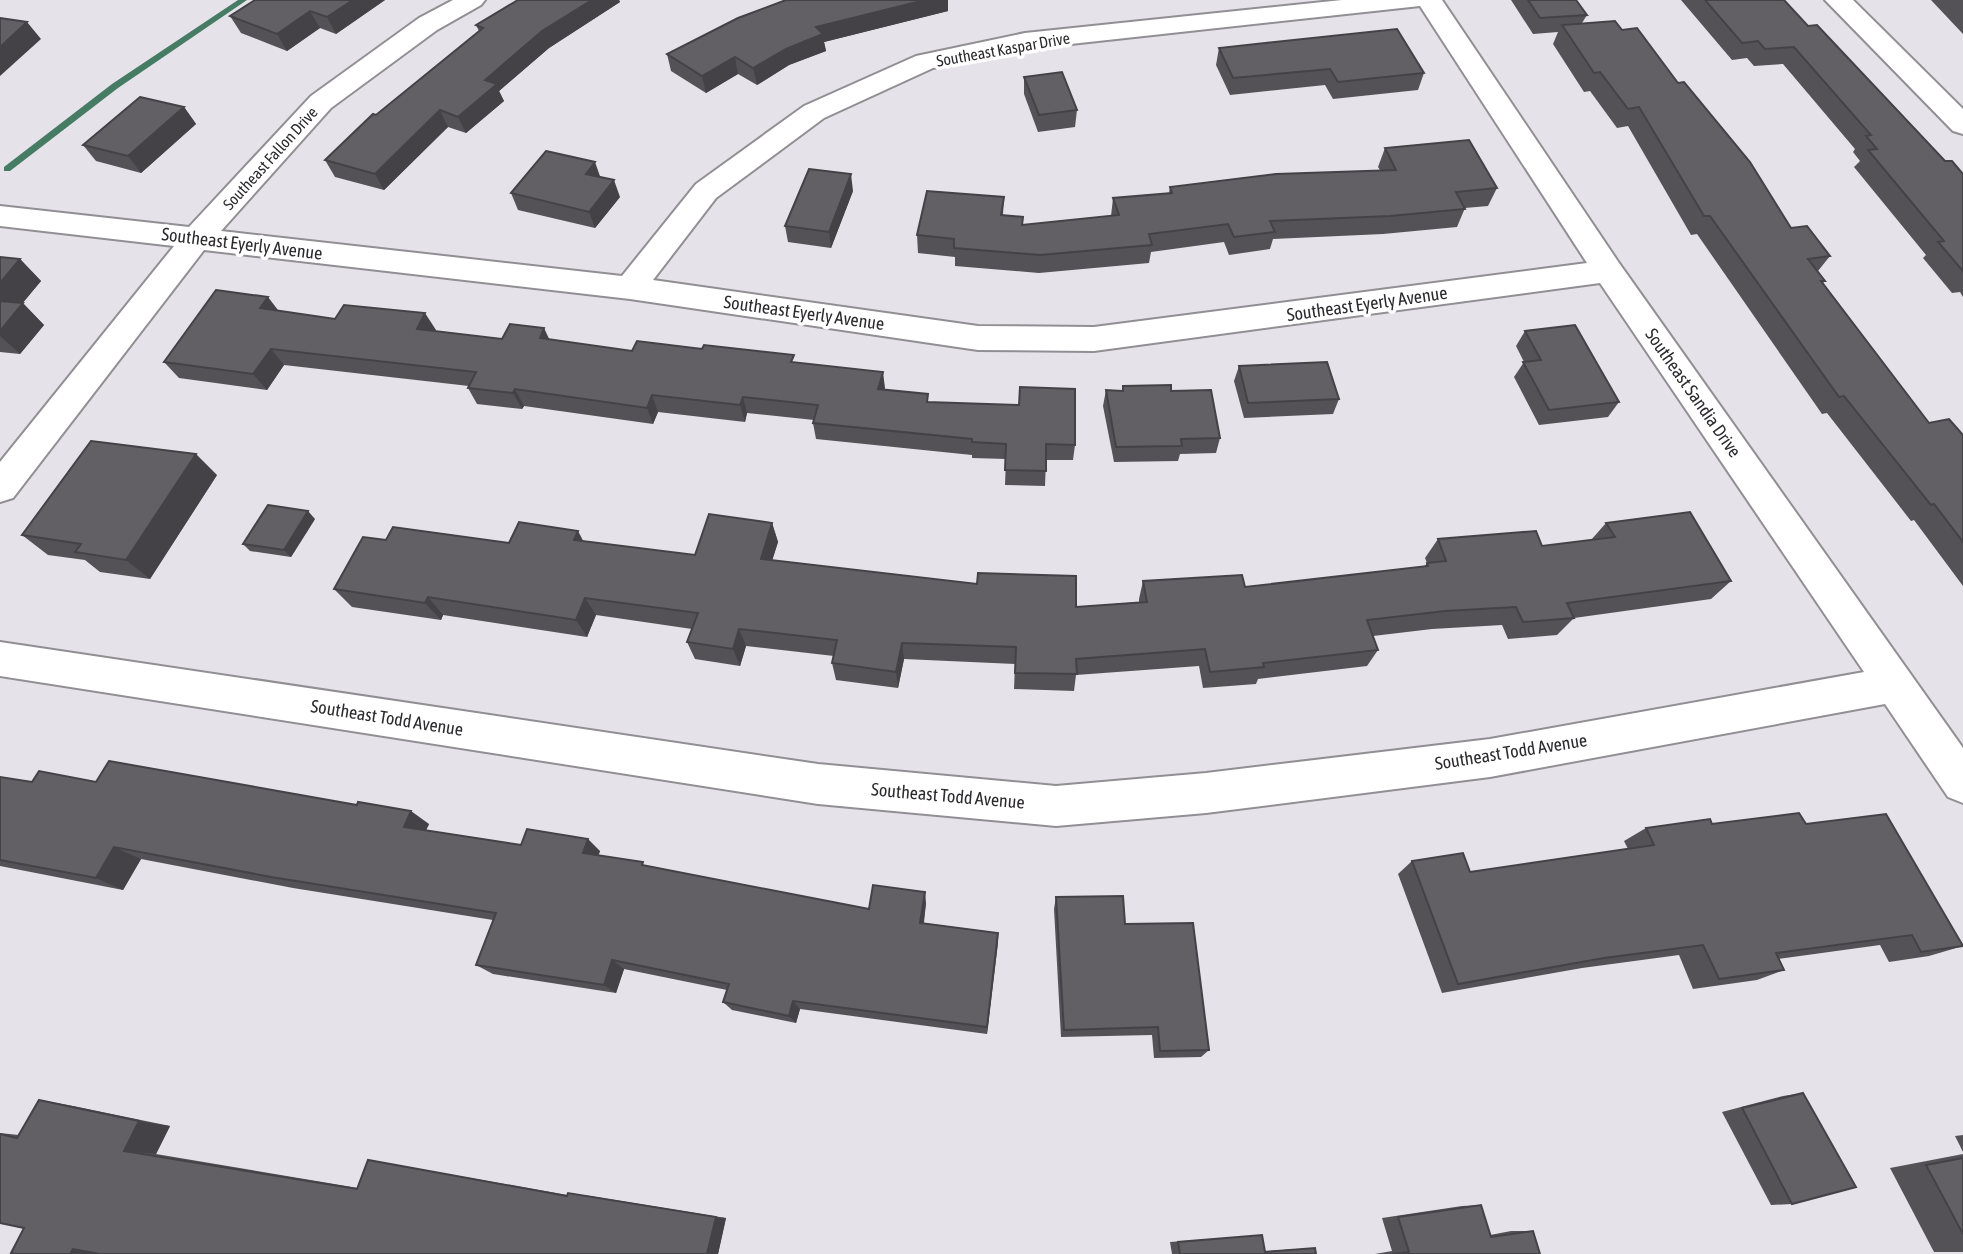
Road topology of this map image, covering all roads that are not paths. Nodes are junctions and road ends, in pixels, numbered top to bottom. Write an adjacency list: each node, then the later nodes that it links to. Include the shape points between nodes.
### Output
1 (472, 0): 7 (street, Southeast Fallon Drive, via 428,24 321,102)
2 (1415, 0): 9 (street, Southeast Kaspar Drive, via 1025,41 925,62 814,112 706,191)
3 (1429, 0): 8 (street, Southeast Sandia Drive)
4 (1838, 0): 5 (street)
5 (1963, 125)
6 (0, 216): 7 (street, Southeast Eyerly Avenue)
7 (196, 239): 9 (street, Southeast Eyerly Avenue); 10 (street, Southeast Fallon Drive)
8 (1608, 271): 9 (street, Southeast Eyerly Avenue, via 1094,339 978,338); 12 (street, Southeast Sandia Drive)
9 (630, 288)
10 (0, 488)
11 (0, 659): 12 (street, Southeast Todd Avenue, via 818,784 1056,806 1206,793 1490,758)
12 (1896, 684): 13 (street, Southeast Sandia Drive)
13 (1963, 783)

